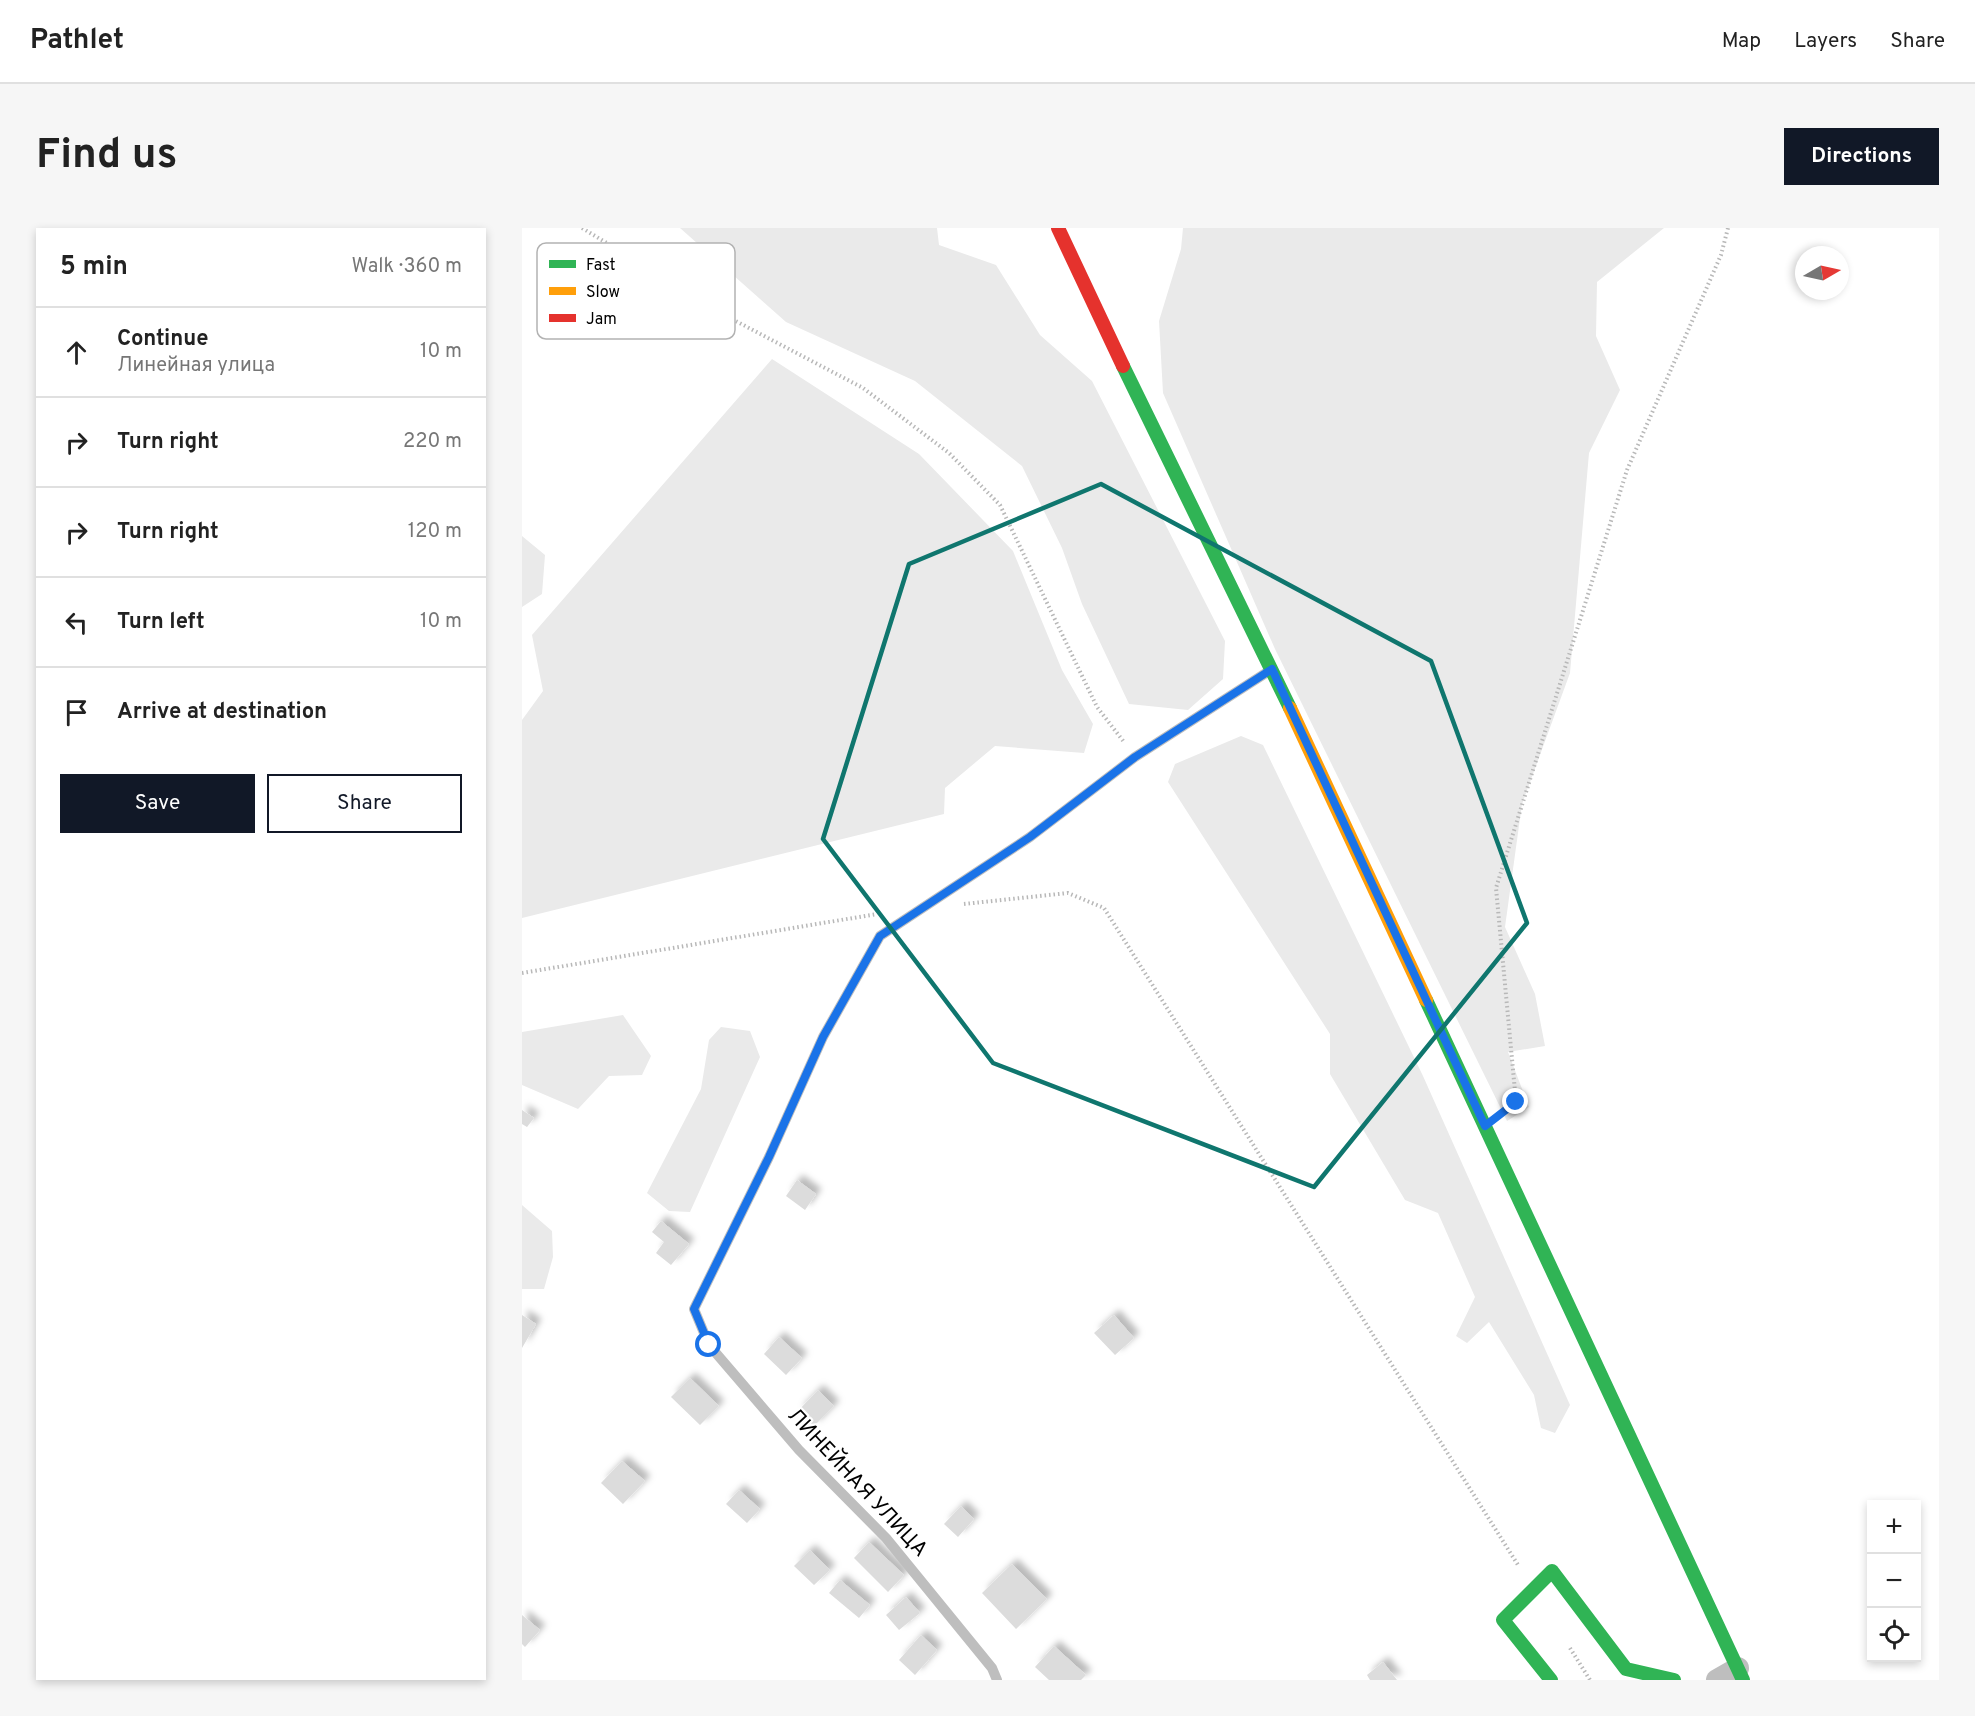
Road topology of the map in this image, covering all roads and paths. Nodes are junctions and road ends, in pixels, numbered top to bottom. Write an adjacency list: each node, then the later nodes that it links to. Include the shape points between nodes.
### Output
1 (582, 228): 4 (path)
2 (1058, 228): 6 (street)
3 (1728, 228): 11 (path, via 1721,255 1627,470 1496,888 1516,1102)
4 (607, 243)
5 (735, 321): 7 (path, via 863,388 949,453 1000,506 1097,707)
6 (1272, 669): 7 (lane); 11 (street)
7 (1135, 757): 15 (lane, ЛИНЕЙНАЯ УЛИЦА, via 1030,837 880,936 823,1037 694,1309 709,1345 799,1450 886,1538 992,1668)
8 (955, 905): 12 (path, via 1068,893 1104,908)
9 (886, 912): 10 (path)
10 (522, 974)
11 (1485, 1126): 14 (street)
12 (1521, 1571)
13 (1565, 1640): 17 (path)
14 (1740, 1674): 19 (street)
15 (997, 1680)
16 (1551, 1680): 18 (street, via 1503,1620 1552,1571 1626,1669)
17 (1590, 1680)
18 (1674, 1680)
19 (1717, 1680)

